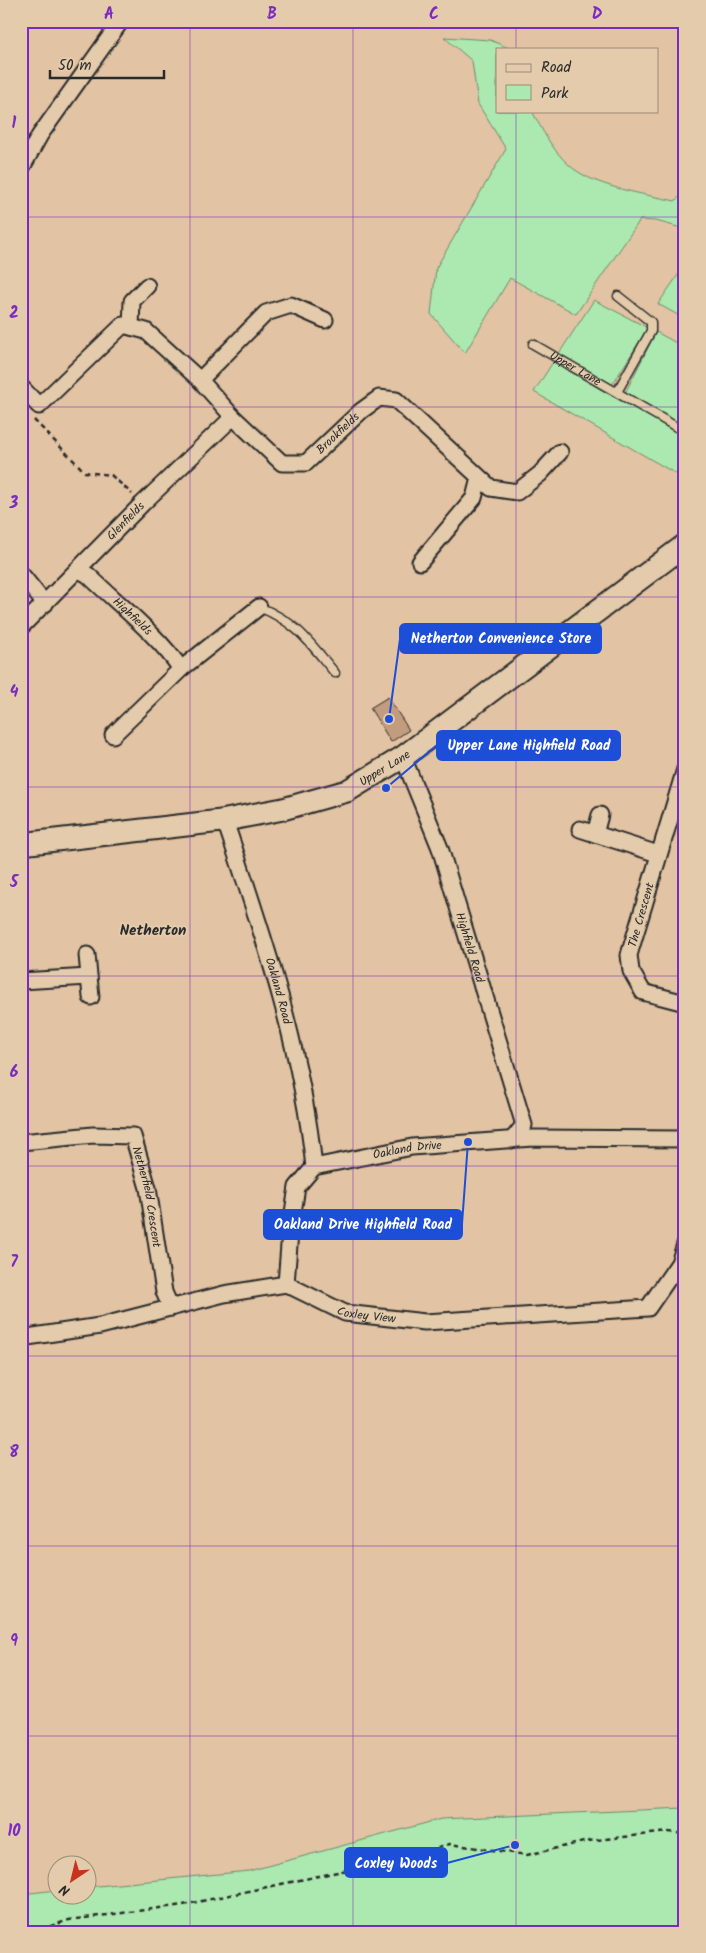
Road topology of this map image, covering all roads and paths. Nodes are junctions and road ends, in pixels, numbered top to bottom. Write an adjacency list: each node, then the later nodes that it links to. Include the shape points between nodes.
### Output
1 (121, 21): 2 (street, via 40,135)
2 (21, 169)
3 (147, 286): 6 (street, via 132,301)
4 (618, 296): 10 (lane, via 651,322 651,331)
5 (325, 320): 8 (street, via 291,305 266,313)
6 (131, 327): 8 (street, Brookfields, via 146,331); 11 (street, via 123,325)
7 (533, 344): 10 (lane, Upper Lane)
8 (200, 380): 12 (street, Brookfields)
9 (21, 387): 11 (street)
10 (617, 392): 13 (lane, Upper Lane)
11 (39, 406): 16 (path, via 31,417 85,472 111,475)
12 (233, 417): 15 (street, Brookfields, via 282,463 306,463 379,398 396,400); 16 (street, Glenfields)
13 (685, 432)
14 (560, 452): 15 (street, Brookfields, via 517,492 491,488)
15 (479, 478): 18 (street, via 474,498)
16 (142, 504): 19 (street, Glenfields)
17 (685, 545): 27 (main road, Upper Lane)
18 (420, 562)
19 (79, 570): 21 (street, Glenfields); 24 (street, Highfields, via 139,624)
20 (21, 574): 21 (street)
21 (45, 604): 23 (street, Glenfields)
22 (259, 607): 24 (street); 25 (lane, via 300,631)
23 (21, 627)
24 (181, 669): 26 (street)
25 (335, 673)
26 (113, 735)
27 (403, 757): 30 (main road, Upper Lane, via 347,791 283,809); 41 (street, Highfield Road, via 440,848 524,1125)
28 (685, 769): 34 (street, The Crescent)
29 (600, 815): 32 (street)
30 (220, 821): 33 (main road, Upper Lane); 43 (street, Oakland Road, via 228,830 271,959 300,1075)
31 (580, 829): 32 (street)
32 (595, 834): 34 (street)
33 (21, 844)
34 (658, 854): 39 (street, The Crescent, via 629,955 631,971 643,992)
35 (87, 955): 36 (street)
36 (89, 977): 37 (street); 38 (street)
37 (21, 981)
38 (91, 997)
39 (685, 1003)
40 (685, 1139): 41 (street, Oakland Drive)
41 (512, 1140): 43 (street, Oakland Drive, via 412,1147)
42 (21, 1142): 46 (street, Netherfield Crescent, via 93,1135 133,1136 148,1188 164,1292)
43 (314, 1167): 45 (street, via 297,1187)
44 (685, 1244): 45 (street, Coxley View, via 679,1263 648,1308 425,1322 345,1313)
45 (286, 1284): 46 (street, via 224,1294)
46 (171, 1308): 47 (street, via 100,1326)
47 (21, 1338)
48 (685, 1834): 49 (path, via 668,1832 588,1841 527,1855 449,1844 422,1854 212,1899 69,1920)
49 (33, 1932)

